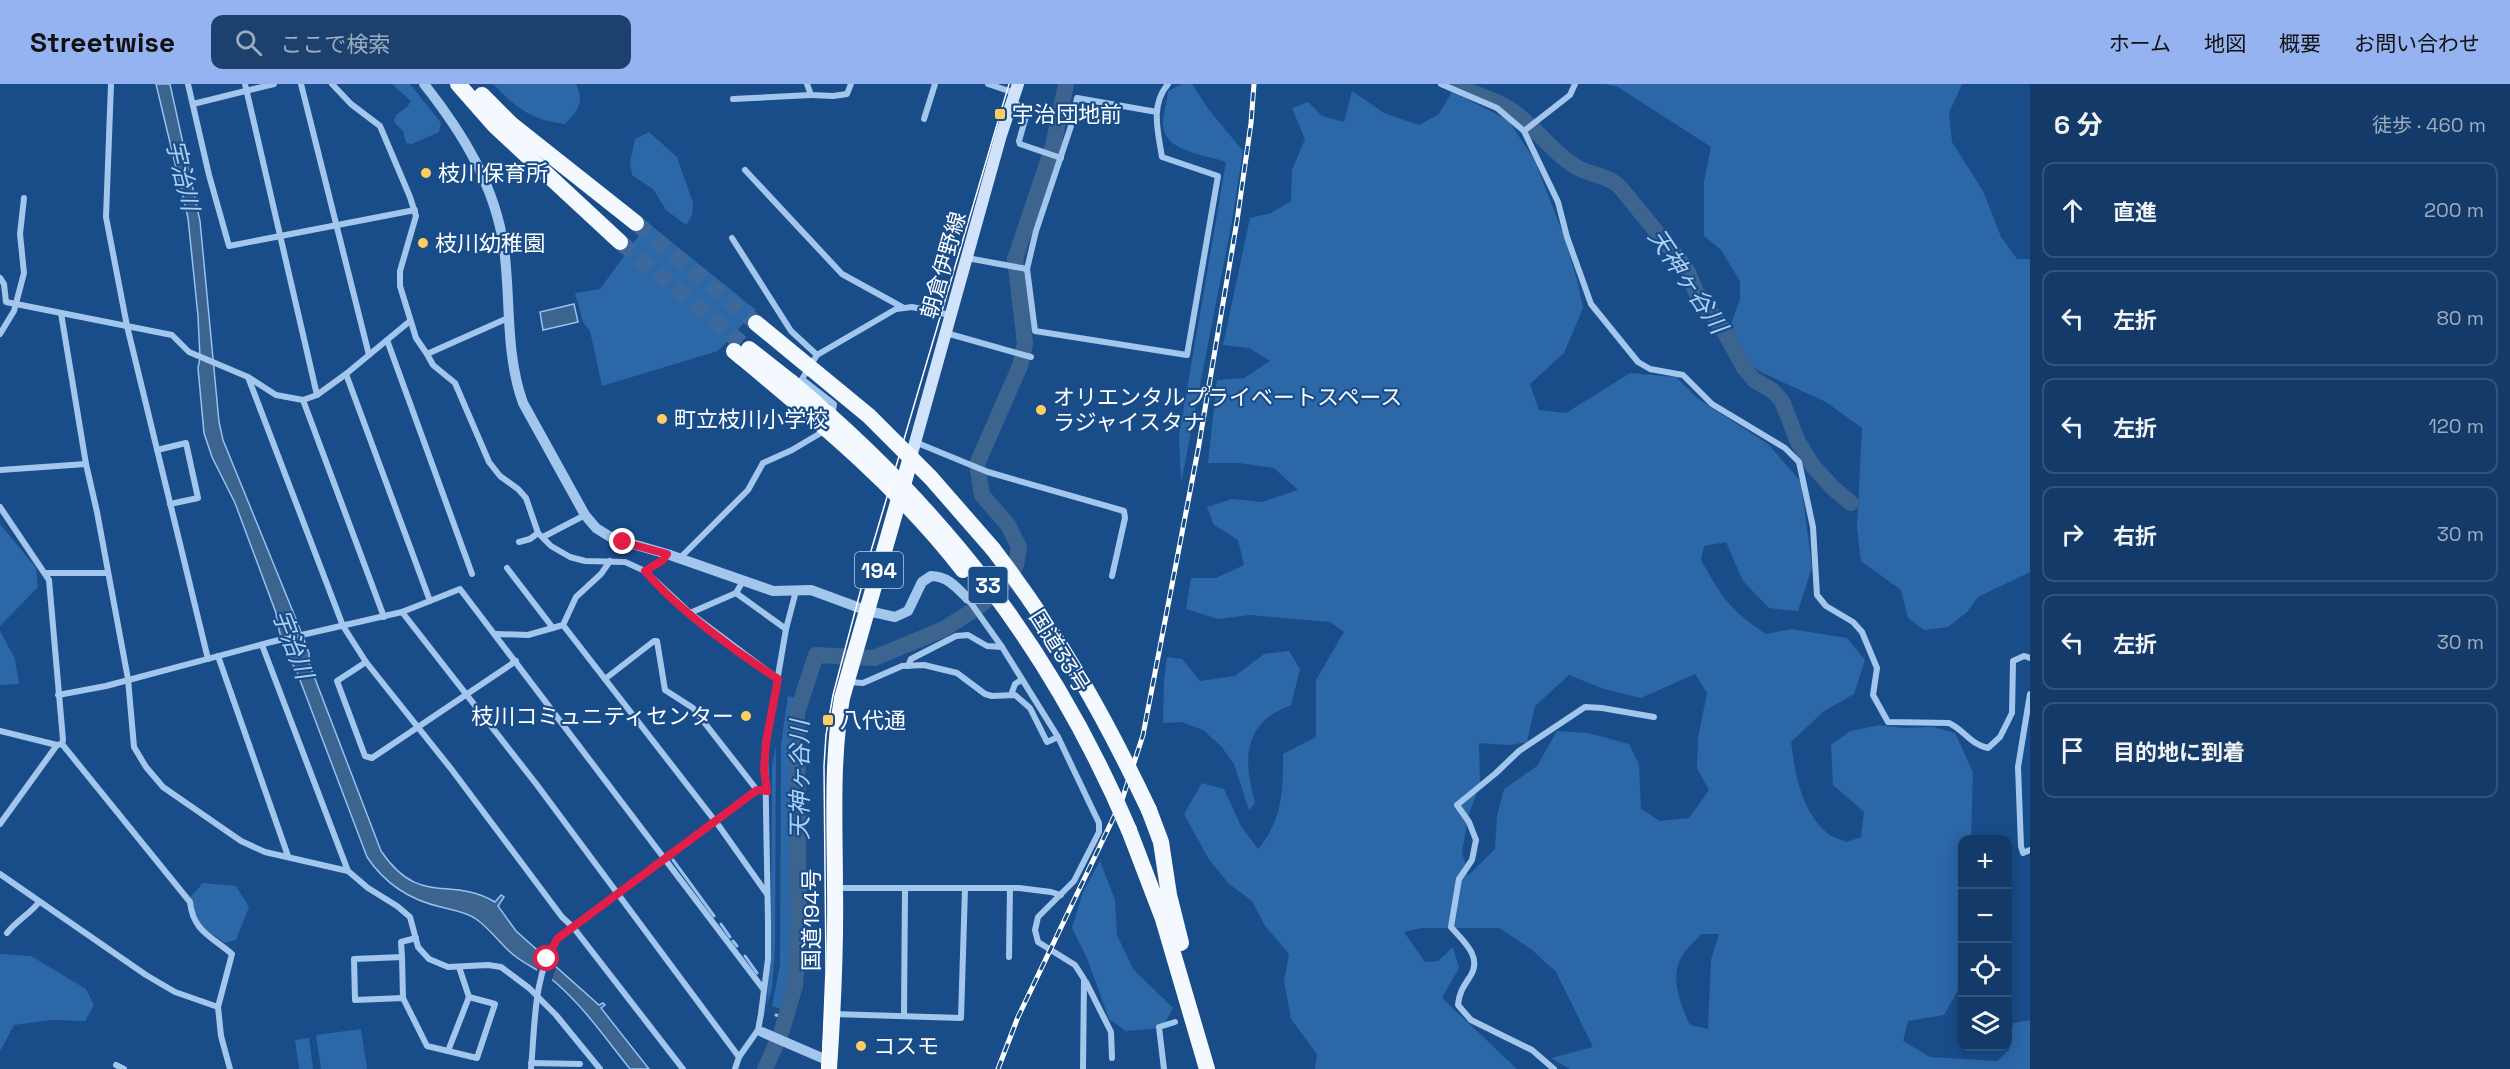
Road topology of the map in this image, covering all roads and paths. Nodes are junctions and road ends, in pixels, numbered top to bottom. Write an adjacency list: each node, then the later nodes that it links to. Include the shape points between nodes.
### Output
1 (111, 84): 44 (street, via 106,217)
2 (188, 84): 20 (street)
3 (274, 84): 16 (street)
4 (301, 84): 29 (street)
5 (332, 84): 27 (street, via 381,126)
6 (424, 84): 41 (street, via 460,132 487,186 504,248)
7 (458, 84): 32 (highway, via 540,181)
8 (471, 84): 28 (highway, via 511,124)
9 (807, 84): 18 (street)
10 (851, 84): 18 (street, via 842,96)
11 (935, 84): 22 (street)
12 (988, 84): 17 (street)
13 (1168, 84): 21 (street)
14 (1441, 84): 23 (street, via 1497,108)
15 (1575, 84): 23 (street, via 1570,95)
16 (246, 87): 20 (street); 30 (street)
17 (1015, 93): 24 (street, via 1028,109 1020,144); 33 (main road, 朝倉伊野線)
18 (811, 94): 19 (street)
19 (733, 99)
20 (193, 105): 30 (street, via 229,246)
21 (1156, 112): 24 (street, via 1077,98); 34 (street, via 1162,157 1218,176 1187,355 1035,331)
22 (924, 119)
23 (1526, 130): 93 (street, via 1558,202 1591,304 1629,353 1650,369 1683,375 1712,404 1785,448 1798,462 1813,527 1817,595 1862,632 1877,668 1873,695 1884,719 1894,724 1949,723 1970,741 1988,748 2000,737 2012,713 2013,661 2024,656)
24 (1059, 158): 34 (street)
25 (745, 170): 38 (street, via 842,274)
26 (24, 198): 37 (street, via 20,234 24,273)
27 (415, 210): 29 (street); 42 (street, via 400,271)
28 (636, 223)
29 (337, 225): 30 (street); 49 (street)
30 (281, 235): 54 (street)
31 (732, 238): 51 (street)
32 (617, 245)
33 (966, 258): 34 (street); 40 (main road, 朝倉伊野線)
34 (1025, 268)
35 (0, 278): 36 (street, via 4,284)
36 (3, 302): 37 (street)
37 (16, 304): 39 (street); 46 (street)
38 (902, 307): 40 (street); 51 (street)
39 (61, 314): 44 (street); 59 (street)
40 (950, 315): 45 (main road, 朝倉伊野線)
41 (508, 318): 48 (street); 64 (street, via 520,394)
42 (410, 321): 47 (street); 48 (street)
43 (756, 323): 51 (highway)
44 (127, 326): 53 (street, via 172,335 189,352); 57 (street)
45 (945, 333): 50 (street); 58 (main road, 朝倉伊野線)
46 (0, 334)
47 (387, 340): 49 (street); 74 (street)
48 (427, 354): 65 (street, via 456,383 489,462 526,498)
49 (369, 355): 52 (street)
50 (1030, 357)
51 (814, 361): 56 (street, via 803,376 804,382 836,407); 58 (highway, via 869,416)
52 (346, 374): 54 (street); 80 (street)
53 (248, 377): 55 (street, via 276,395); 86 (street)
54 (317, 395): 55 (street)
55 (303, 400): 84 (street)
56 (827, 428): 61 (highway, 33); 68 (street, via 815,438 763,463 748,490); 116 (highway, 国道33号 / 33, bridge, via 738,347 791,382 875,456 979,572 1024,634 1090,744)
57 (157, 450): 62 (street); 62 (street, via 186,443 198,498)
58 (913, 450): 61 (highway, 国道194号 / 194); 75 (street, via 1124,511); 143 (highway, bridge, via 1051,628 1112,733 1161,842 1169,895 1190,976)
59 (86, 464): 60 (street); 73 (street)
60 (0, 470)
61 (899, 495): 81 (highway, 国道194号 / 194); 116 (highway, via 1002,620 1053,700)
62 (170, 504): 94 (street)
63 (0, 507): 72 (street)
64 (585, 515): 65 (street); 67 (street, via 612,538)
65 (541, 535): 66 (street); 69 (street, via 570,557)
66 (519, 542)
67 (667, 554): 68 (street); 71 (street)
68 (680, 558): 76 (street)
69 (610, 561): 71 (street, via 625,562); 85 (street, via 576,597)
70 (507, 568): 87 (street)
71 (645, 571): 83 (street)
72 (45, 573): 73 (street); 104 (street, via 49,580)
73 (108, 573): 99 (street)
74 (472, 574)
75 (1112, 576)
76 (743, 581): 77 (street, via 773,591); 78 (street)
77 (795, 591): 81 (street, via 822,592); 88 (street)
78 (736, 593): 83 (street); 88 (street)
79 (968, 599): 81 (street, via 954,584 931,576 922,582 913,604 902,615); 91 (street)
80 (430, 601): 82 (street); 89 (street, via 460,589)
81 (868, 611): 98 (highway, 国道194号 / 194)
82 (402, 612): 84 (street); 105 (street)
83 (690, 613): 101 (street)
84 (384, 616): 86 (street)
85 (563, 624): 87 (street); 100 (street)
86 (343, 626): 90 (street); 96 (street)
87 (553, 628): 89 (street, via 528,635)
88 (786, 629): 101 (street)
89 (497, 634): 95 (street)
90 (262, 645): 92 (street); 120 (street)
91 (1002, 647): 97 (street, via 987,646 968,635 957,636 911,659); 102 (street)
92 (218, 656): 94 (street); 118 (street)
93 (2030, 658)
94 (208, 659): 99 (street)
95 (516, 661): 105 (street); 119 (street)
96 (366, 662): 108 (street); 108 (street, via 337,681 365,756 372,758)
97 (908, 666): 98 (street, via 863,684); 106 (street, via 946,669 985,694)
98 (848, 677): 122 (highway, 国道194号 / 194, via 837,725 834,763)
99 (128, 679): 104 (street); 118 (street, via 134,747 163,787 241,841 265,852)
100 (605, 679): 112 (street, via 657,641 665,690 693,708); 114 (street)
101 (778, 679): 113 (street, via 766,742)
102 (1021, 680): 106 (street); 110 (street)
103 (2030, 694): 117 (street, via 2018,767 2021,846 2023,853)
104 (58, 695): 111 (street, via 63,740)
105 (465, 695): 108 (street); 126 (street)
106 (1011, 695): 110 (street, via 1030,708 1047,742)
107 (1654, 717): 162 (street, via 1585,707 1520,751 1457,805 1476,840 1472,860 1459,879 1451,927 1475,960 1473,973 1459,992 1458,1005 1471,1020 1532,1050)
108 (418, 727): 130 (street)
109 (0, 731): 111 (street)
110 (1058, 737): 128 (street, via 1099,823 1099,832 1074,881)
111 (60, 745): 115 (street); 141 (street, via 190,902 197,926 232,954)
112 (757, 790): 113 (street); 114 (street)
113 (767, 791): 127 (street)
114 (716, 823): 119 (street); 127 (street)
115 (0, 824)
116 (1125, 836): 143 (highway)
117 (2030, 850)
118 (288, 856): 120 (street)
119 (666, 858): 126 (street); 137 (street)
120 (348, 871): 132 (street, via 410,918)
121 (0, 874): 129 (street)
122 (835, 888): 123 (street); 142 (highway, 国道194号 / 194)
123 (905, 888): 125 (street); 144 (street)
124 (1010, 888): 125 (street); 128 (street); 134 (street)
125 (965, 889): 144 (street, via 961,1018)
126 (616, 894): 130 (street); 148 (street)
127 (768, 894): 137 (street)
128 (1061, 895): 136 (street, via 1038,917 1035,936 1038,942 1075,965)
129 (39, 902): 131 (street); 141 (street, via 146,975 175,992)
130 (573, 927): 139 (street, via 555,942); 157 (street)
131 (7, 933)
132 (416, 938): 133 (street, via 401,942); 135 (street, via 418,947 429,958 448,967)
133 (402, 957): 140 (street); 140 (street, via 354,959 355,1000)
134 (1009, 957)
135 (459, 967): 138 (street); 139 (street, via 501,967)
136 (1084, 979): 149 (street, via 1111,1032); 159 (street)
137 (764, 990): 146 (street)
138 (469, 996): 147 (street); 147 (street, via 495,1004 477,1058)
139 (538, 996): 153 (street); 156 (street)
140 (403, 998): 147 (street, via 427,1046)
141 (218, 1007): 155 (street, via 221,1036)
142 (832, 1014): 144 (street); 152 (highway, 国道194号 / 194)
143 (1193, 1015): 161 (highway)
144 (904, 1016)
145 (1175, 1022): 160 (street, via 1160,1027)
146 (760, 1031): 148 (street); 152 (street)
147 (448, 1051)
148 (739, 1057): 158 (street)
149 (1112, 1058)
150 (580, 1064): 153 (street)
151 (116, 1065): 154 (street)
152 (829, 1065)
153 (531, 1066)
154 (124, 1069)
155 (231, 1069)
156 (600, 1069)
157 (684, 1069)
158 (735, 1069)
159 (1083, 1069)
160 (1164, 1069)
161 (1207, 1069)
162 (1554, 1069)

